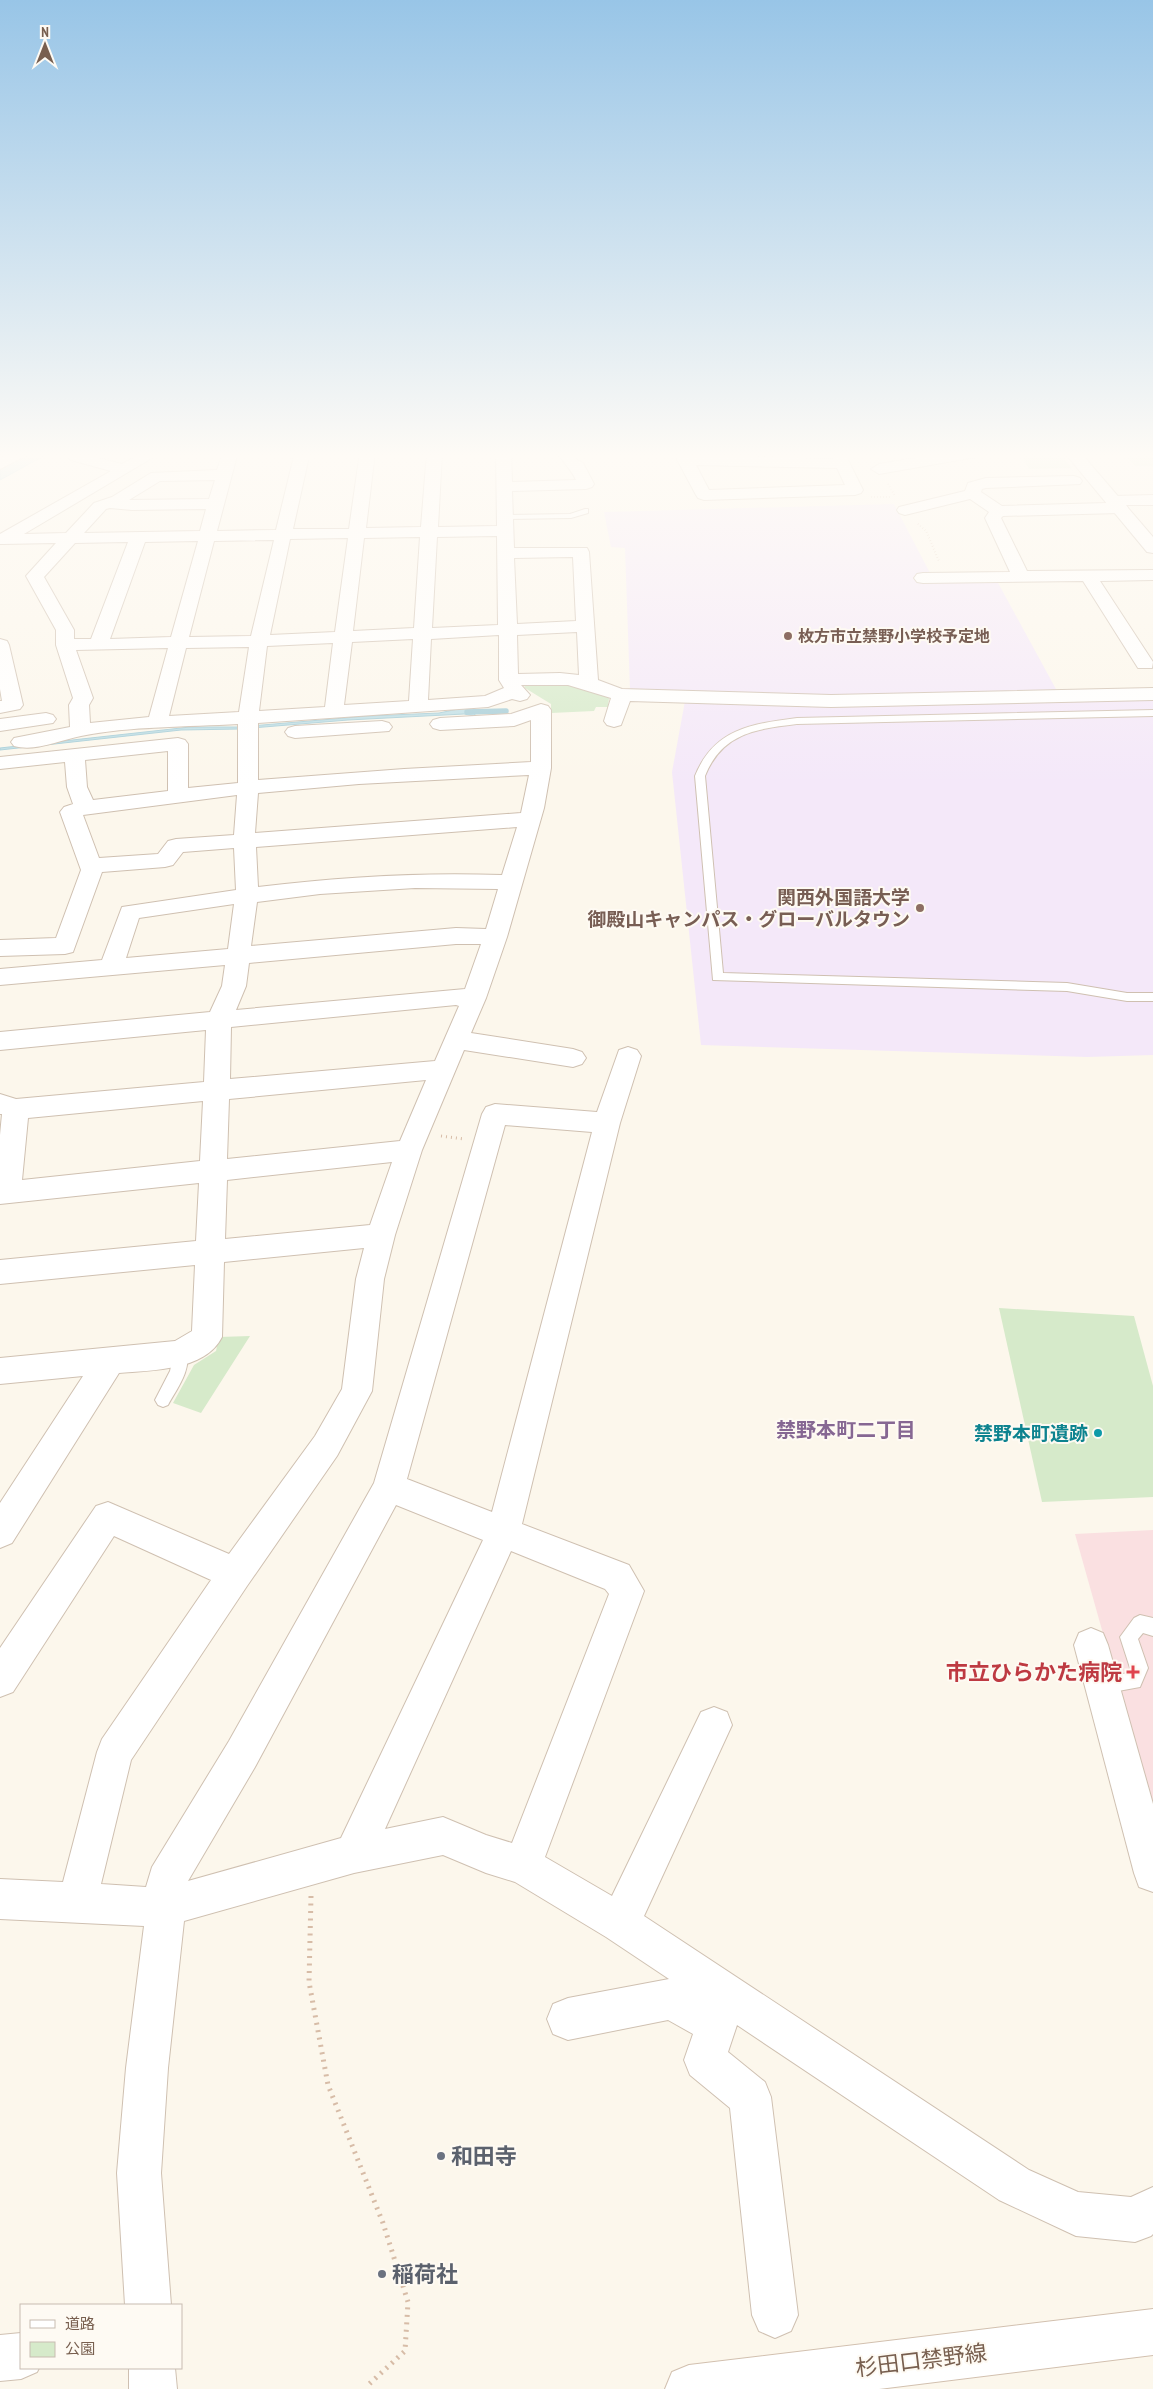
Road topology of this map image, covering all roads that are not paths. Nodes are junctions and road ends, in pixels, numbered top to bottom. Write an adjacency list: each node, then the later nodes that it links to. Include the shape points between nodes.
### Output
1 (47, 563): 22 (street, via 35,576 65,630)
2 (128, 563): 19 (street)
3 (199, 563): 20 (street)
4 (276, 563): 18 (street)
5 (353, 563): 17 (street)
6 (426, 563): 16 (street)
7 (506, 563): 15 (street)
8 (582, 563): 14 (street)
9 (1014, 563): 12 (street)
10 (1153, 575): 11 (street)
11 (1088, 576): 12 (street); 23 (street)
12 (1021, 577): 13 (street)
13 (923, 578)
14 (586, 626): 15 (street); 24 (street)
15 (508, 631): 16 (street); 25 (street)
16 (423, 634): 17 (street); 28 (street)
17 (343, 637): 18 (street); 31 (street)
18 (259, 641): 20 (street); 37 (street)
19 (99, 643): 20 (street); 22 (street)
20 (178, 643): 35 (street)
21 (0, 645): 29 (street, via 13,706)
22 (65, 646): 38 (street, via 83,698 79,705)
23 (1145, 664)
24 (589, 682): 25 (street, via 573,679); 27 (street, via 603,691)
25 (512, 686): 28 (street, via 488,701); 30 (street)
26 (1153, 694): 27 (street, via 831,700)
27 (621, 695): 34 (street)
28 (418, 706): 31 (street)
29 (0, 707)
30 (541, 710): 37 (street, via 514,720); 42 (street)
31 (334, 711): 37 (street)
32 (1153, 713): 56 (lane, via 797,721 767,725 742,732 724,742 709,755 700,776 717,977 1067,987 1127,997)
33 (46, 719): 36 (street)
34 (614, 721)
35 (157, 722): 37 (street); 38 (street)
36 (0, 725)
37 (248, 727): 43 (street)
38 (80, 730): 39 (street)
39 (0, 745)
40 (74, 754): 41 (street); 44 (street, via 178,744); 45 (street, via 77,787)
41 (0, 763)
42 (541, 768): 43 (street); 46 (street)
43 (248, 786): 44 (street); 47 (street)
44 (178, 796): 45 (street)
45 (85, 807): 48 (street, via 71,812)
46 (530, 819): 47 (street); 49 (street)
47 (245, 839): 48 (street, via 176,846 164,860); 50 (street)
48 (90, 866): 52 (street, via 92,870 65,946)
49 (511, 882): 50 (street, via 451,879 300,888); 51 (street)
50 (247, 895): 53 (street); 54 (street, via 130,912)
51 (495, 937): 53 (street, via 456,936); 57 (street)
52 (0, 948)
53 (237, 956): 54 (street); 59 (street, via 234,986)
54 (112, 967): 55 (street)
55 (2, 977): 58 (street)
56 (1153, 997)
57 (474, 998): 59 (street, via 456,997); 60 (street)
58 (0, 1001)
59 (219, 1020): 61 (street); 65 (street)
60 (457, 1040): 63 (street); 64 (street)
61 (0, 1041)
62 (628, 1056): 67 (street)
63 (573, 1059)
64 (443, 1069): 65 (street); 68 (street)
65 (216, 1090): 66 (street); 69 (street)
66 (8, 1107): 70 (street, via 8,1184)
67 (607, 1123): 78 (street, via 495,1114); 81 (street)
68 (409, 1150): 69 (street); 71 (street)
69 (213, 1171): 70 (street); 72 (street)
70 (0, 1193)
71 (381, 1235): 72 (street); 82 (street, via 370,1279 357,1391 326,1446)
72 (210, 1252): 73 (street); 74 (street, via 207,1337)
73 (0, 1272)
74 (180, 1354): 75 (street); 77 (lane, via 178,1372)
75 (110, 1361): 76 (street); 79 (street)
76 (0, 1371)
77 (163, 1400)
78 (389, 1487): 81 (street); 93 (street, via 242,1754 166,1881)
79 (9, 1505): 80 (street)
80 (0, 1532)
81 (503, 1532): 88 (street); 89 (street, via 617,1577 627,1591)
82 (235, 1574): 85 (street, via 108,1517); 92 (street, via 116,1752)
83 (1153, 1627): 86 (lane, via 1140,1624 1129,1636 1139,1668 1134,1681)
84 (1091, 1645): 86 (street)
85 (0, 1679)
86 (1102, 1685): 90 (street)
87 (714, 1725): 94 (street)
88 (354, 1854): 89 (street, via 442,1836); 93 (street)
89 (522, 1865): 94 (street)
90 (1153, 1873)
91 (0, 1899): 92 (street)
92 (77, 1903): 93 (street)
93 (164, 1907): 98 (street, via 139,2172)
94 (620, 1922): 95 (street)
95 (721, 2009): 96 (street, via 671,1999); 97 (street, via 1014,2185 1076,2214 1135,2220); 99 (street, via 705,2060 750,2097)
96 (568, 2019)
97 (1153, 2209)
98 (148, 2304)
99 (775, 2315)
100 (1153, 2332): 105 (street, 杉田口禁野線)
101 (20, 2356): 102 (street)
102 (0, 2358)
103 (152, 2369): 104 (street)
104 (153, 2389)
105 (689, 2389)

